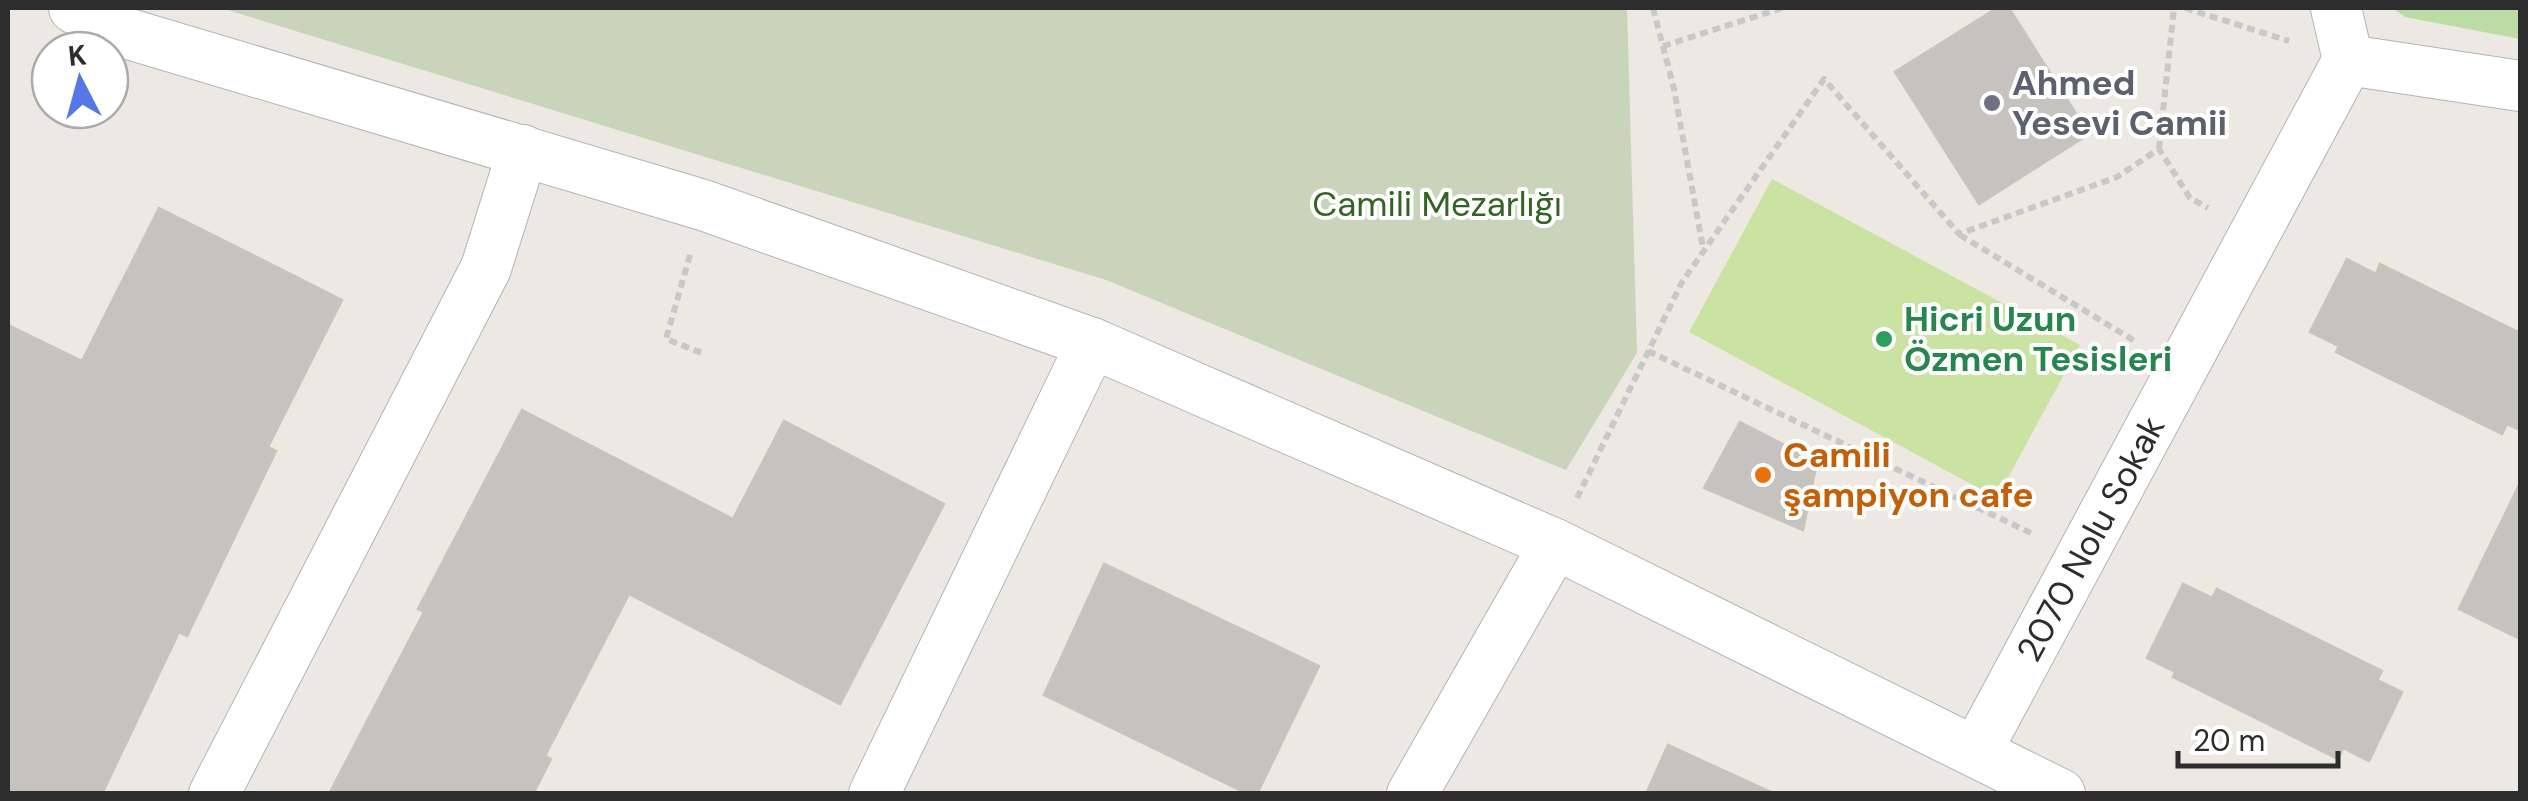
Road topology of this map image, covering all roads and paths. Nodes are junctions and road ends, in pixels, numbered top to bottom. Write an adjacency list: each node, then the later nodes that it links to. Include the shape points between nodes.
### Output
1 (74, 8): 11 (street, via 118,31)
2 (1652, 8): 7 (path)
3 (1782, 8): 7 (path)
4 (2174, 8): 10 (path)
5 (2185, 8): 8 (path)
6 (2336, 8): 8 (street)
7 (1663, 46): 15 (path)
8 (2348, 60): 9 (street); 14 (street, 2070 Nolu Sokak)
9 (2520, 86)
10 (2160, 148): 13 (path, via 2117,178); 14 (path, via 2190,198)
11 (523, 150): 12 (street); 23 (street, via 486,268)
12 (703, 205): 16 (street); 18 (path, via 666,339)
13 (1960, 234): 15 (path, via 1824,78); 19 (path)
14 (2253, 234): 19 (street, 2070 Nolu Sokak)
15 (1704, 250): 17 (path)
16 (1092, 343): 20 (street); 24 (street)
17 (1648, 351): 20 (path); 21 (path)
18 (702, 353)
19 (2181, 370): 21 (street, 2070 Nolu Sokak)
20 (1555, 544): 22 (street); 25 (street)
21 (2082, 556): 22 (street, 2070 Nolu Sokak)
22 (1978, 750): 26 (street)
23 (214, 794)
24 (874, 794)
25 (1412, 794)
26 (2060, 794)

